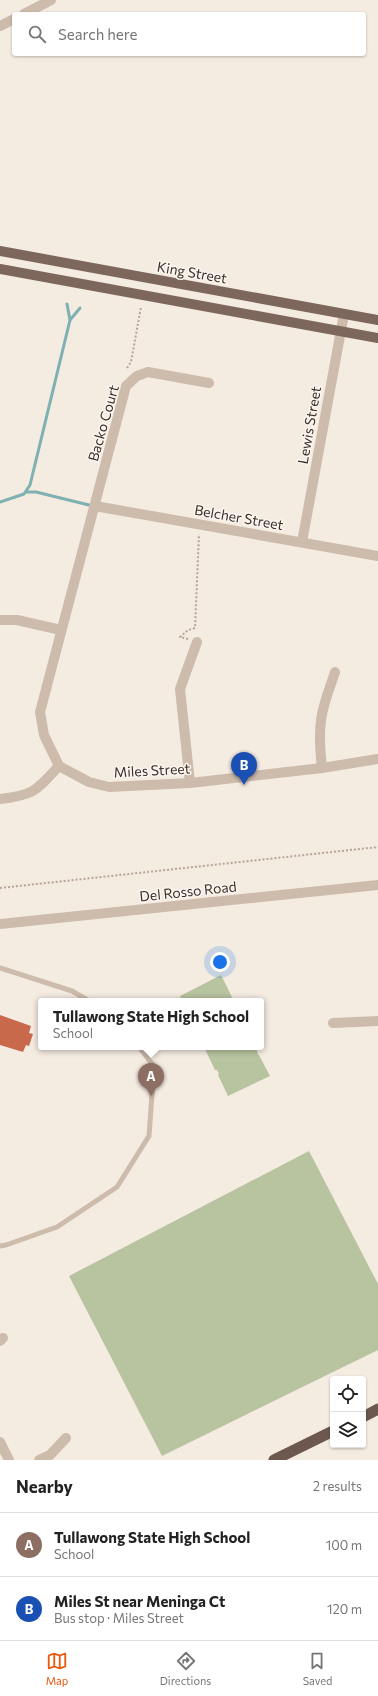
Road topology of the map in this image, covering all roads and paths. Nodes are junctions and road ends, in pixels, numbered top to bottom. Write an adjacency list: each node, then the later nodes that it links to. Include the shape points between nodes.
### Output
1 (52, 0): 2 (street)
2 (28, 12)
3 (12, 20): 4 (street)
4 (0, 26)
5 (0, 251): 8 (main road, King Street)
6 (0, 269): 10 (main road)
7 (141, 307): 12 (path, via 131,362)
8 (344, 314): 9 (main road, King Street); 10 (street, Lewis Street)
9 (378, 320)
10 (341, 331): 11 (main road); 16 (street, Lewis Street)
11 (378, 338)
12 (127, 368)
13 (209, 383): 14 (street, Backo Court, via 148,372 137,376 126,386)
14 (95, 506): 15 (street, Belcher Street); 19 (street)
15 (201, 524): 16 (street, Belcher Street); 20 (path, via 195,628 180,637)
16 (302, 542): 17 (street, Belcher Street)
17 (378, 556)
18 (0, 620): 19 (street, via 17,620)
19 (61, 630): 23 (street, via 40,712 44,735)
20 (197, 642): 25 (street, via 180,690)
21 (335, 672): 24 (street, via 321,721)
22 (378, 759): 24 (street, Miles Street)
23 (59, 766): 25 (street, Miles Street, via 89,782 108,787); 26 (street, via 39,788 24,796)
24 (322, 768): 25 (street, Miles Street)
25 (190, 782)
26 (0, 799)
27 (378, 847): 29 (path)
28 (378, 885): 30 (street, Del Rosso Road)
29 (0, 888)
30 (0, 924)
31 (0, 968): 32 (lane, via 72,990)
32 (84, 998)
33 (378, 1021): 34 (street)
34 (333, 1023)
35 (141, 1050): 36 (lane, via 154,1066 150,1136 117,1187 57,1227)
36 (0, 1246)
37 (378, 1410): 38 (highway)
38 (366, 1416)
39 (330, 1432): 44 (highway)
40 (66, 1438): 43 (street, via 50,1455)
41 (0, 1442): 42 (street)
42 (9, 1460)
43 (39, 1460)
44 (274, 1460)

